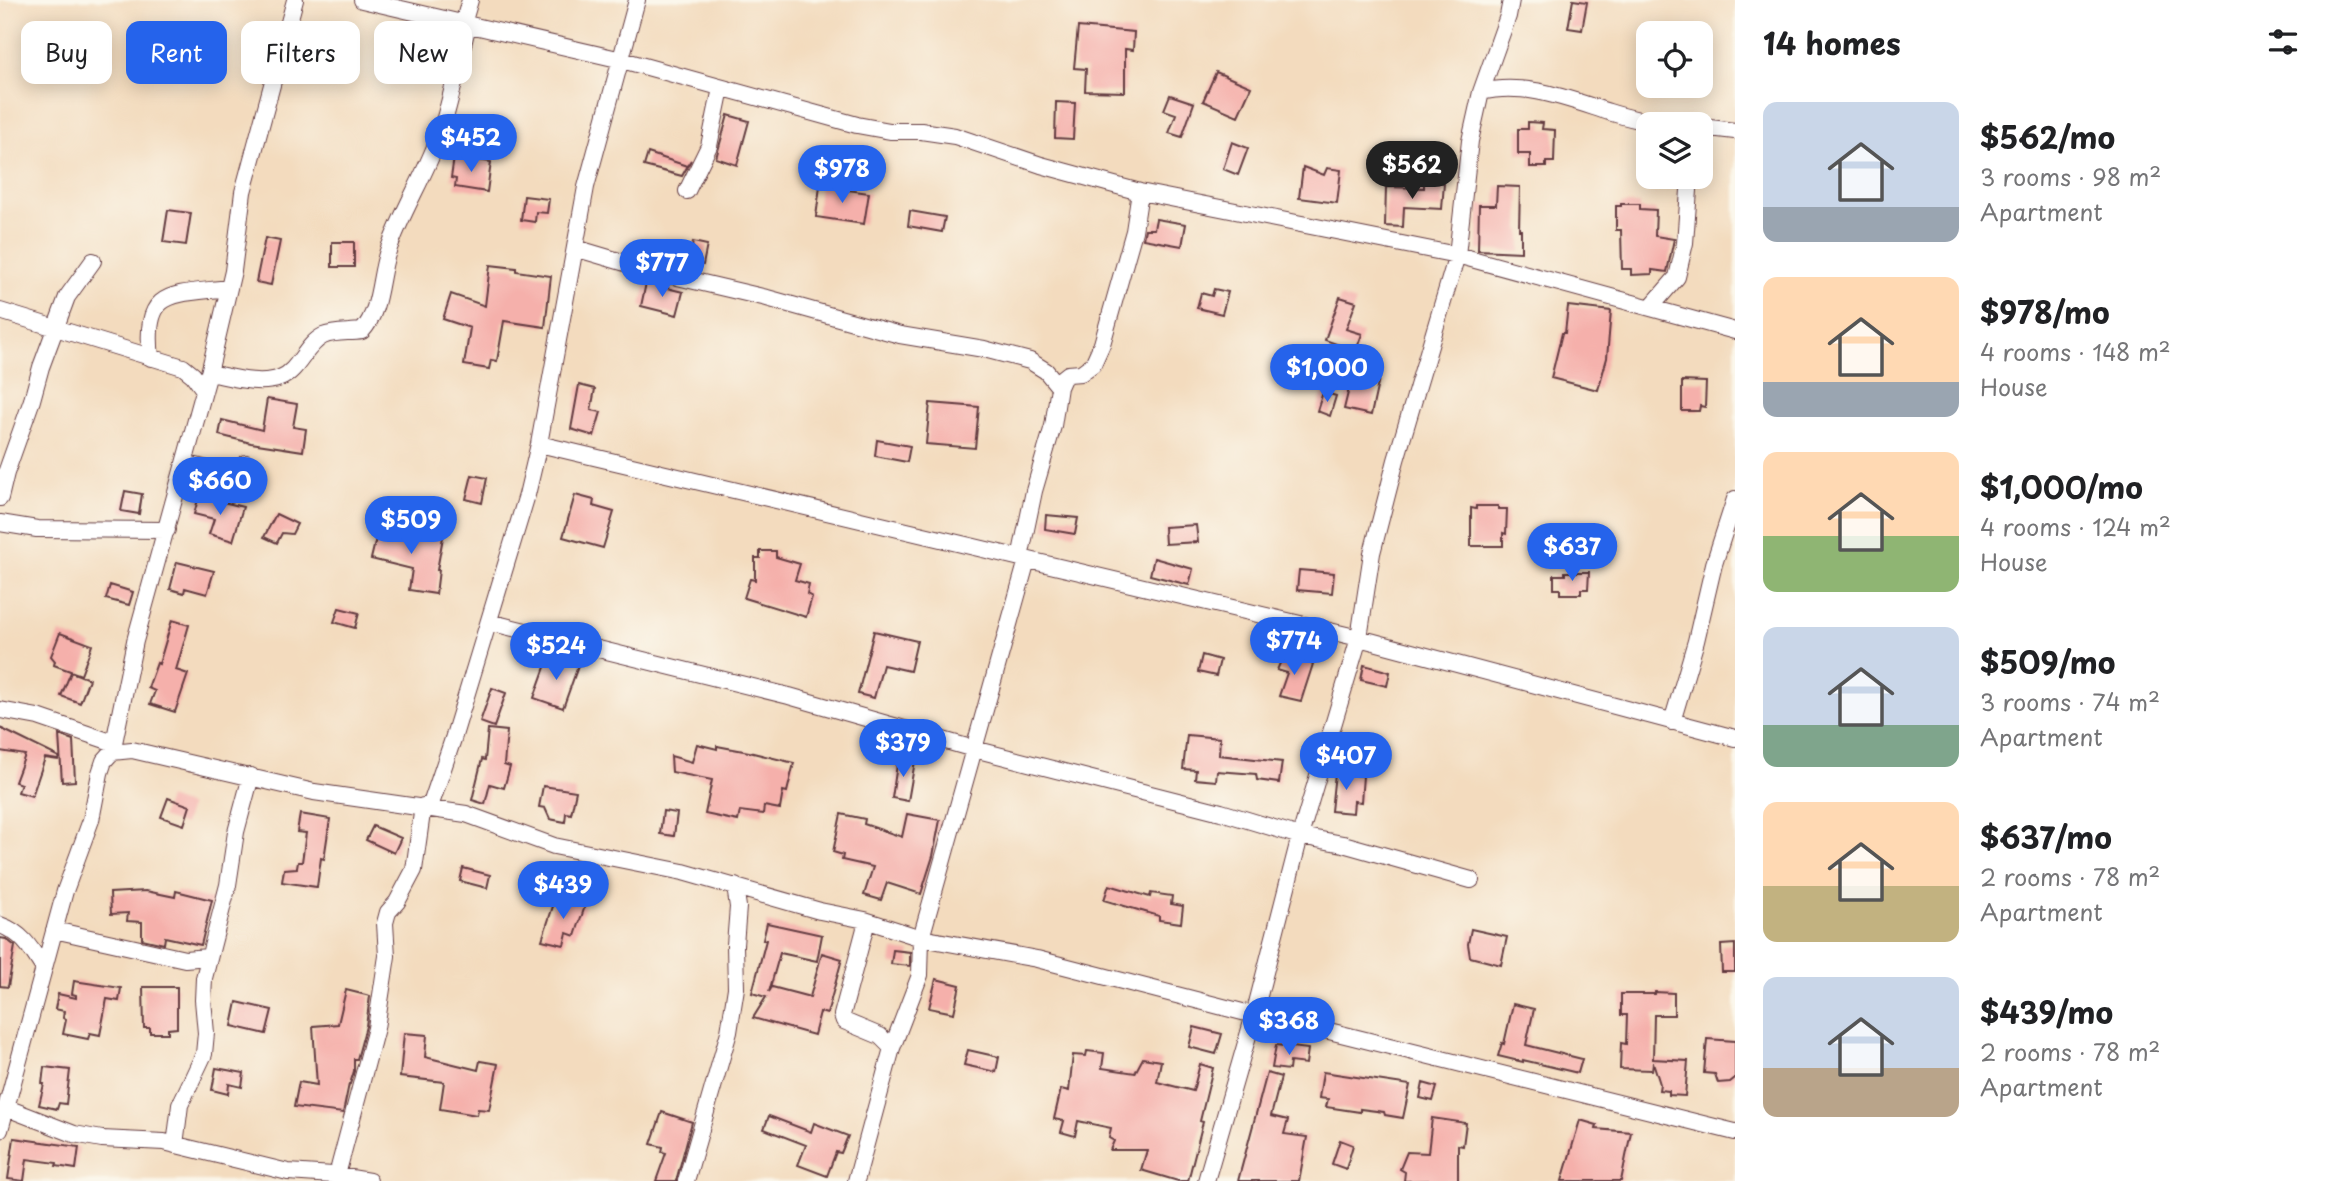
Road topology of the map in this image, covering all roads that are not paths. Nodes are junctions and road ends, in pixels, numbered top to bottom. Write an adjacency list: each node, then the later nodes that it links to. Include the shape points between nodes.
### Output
1 (296, 0): 22 (street, via 243,192)
2 (362, 0): 6 (street)
3 (470, 0): 7 (street)
4 (636, 0): 9 (street)
5 (1511, 0): 12 (street)
6 (452, 21)
7 (466, 21)
8 (472, 26): 9 (street)
9 (622, 60): 11 (street); 19 (street, via 586,187)
10 (451, 84): 28 (street, via 440,133 392,239 369,324 362,331 322,337 292,370 277,379)
11 (721, 88): 17 (street, via 709,146); 18 (street, via 857,125 955,136)
12 (1481, 92): 13 (street, via 1499,87 1533,91); 20 (street, via 1470,141)
13 (1636, 118)
14 (1713, 128): 15 (street)
15 (1735, 131)
16 (1689, 189): 23 (street, via 1677,277)
17 (687, 191)
18 (1140, 192): 20 (street); 29 (street, via 1134,231 1102,344 1093,364 1081,373 1068,374)
19 (575, 247): 29 (street, via 900,335 1030,361); 30 (street)
20 (1457, 255): 23 (street); 39 (street, via 1392,473 1372,553)
21 (93, 261): 25 (street, via 73,287)
22 (229, 288): 27 (street, via 163,300 149,322); 28 (street)
23 (1651, 307): 26 (street)
24 (0, 311): 25 (street)
25 (55, 329): 27 (street); 33 (street)
26 (1735, 331)
27 (151, 358): 28 (street, via 183,367)
28 (206, 382): 32 (street)
29 (1059, 387): 37 (street, via 1034,491)
30 (539, 444): 37 (street); 38 (street)
31 (246, 463): 32 (street, via 227,473)
32 (184, 464): 36 (street)
33 (0, 498)
34 (1735, 499): 41 (street)
35 (0, 523): 36 (street, via 48,530)
36 (167, 530): 43 (street, via 135,641)
37 (1024, 559): 39 (street); 44 (street)
38 (489, 622): 44 (street, via 789,696); 46 (street, via 453,739)
39 (1359, 638): 41 (street); 47 (street)
40 (0, 710): 43 (street, via 38,717)
41 (1672, 722): 42 (street)
42 (1735, 738)
43 (113, 747): 45 (street); 52 (street, via 100,773 90,820)
44 (974, 749): 47 (street); 53 (street)
45 (251, 776): 46 (street, via 314,792); 54 (street)
46 (426, 807): 49 (street, via 466,814 554,846); 61 (street, via 414,870 385,923 387,956 376,1028)
47 (1300, 836): 48 (street); 56 (street)
48 (1471, 880)
49 (735, 886): 50 (street); 63 (street, via 736,988 729,1032)
50 (867, 921): 53 (street); 57 (street, via 842,1015 844,1021 880,1036)
51 (0, 925): 55 (street, via 27,942)
52 (54, 930): 54 (street, via 185,959); 55 (street)
53 (921, 937): 56 (street, via 1037,960); 57 (street, via 920,975)
54 (208, 957): 60 (street, via 203,989 204,1054 180,1105)
55 (44, 969): 58 (street)
56 (1254, 1015): 59 (street, via 1284,1026 1321,1029); 65 (street)
57 (892, 1048): 64 (street)
58 (2, 1120): 60 (street, via 74,1134)
59 (1735, 1132)
60 (175, 1145): 61 (street, via 288,1172)
61 (334, 1177): 62 (street)
62 (369, 1181)
63 (686, 1181)
64 (856, 1181)
65 (1206, 1181)

